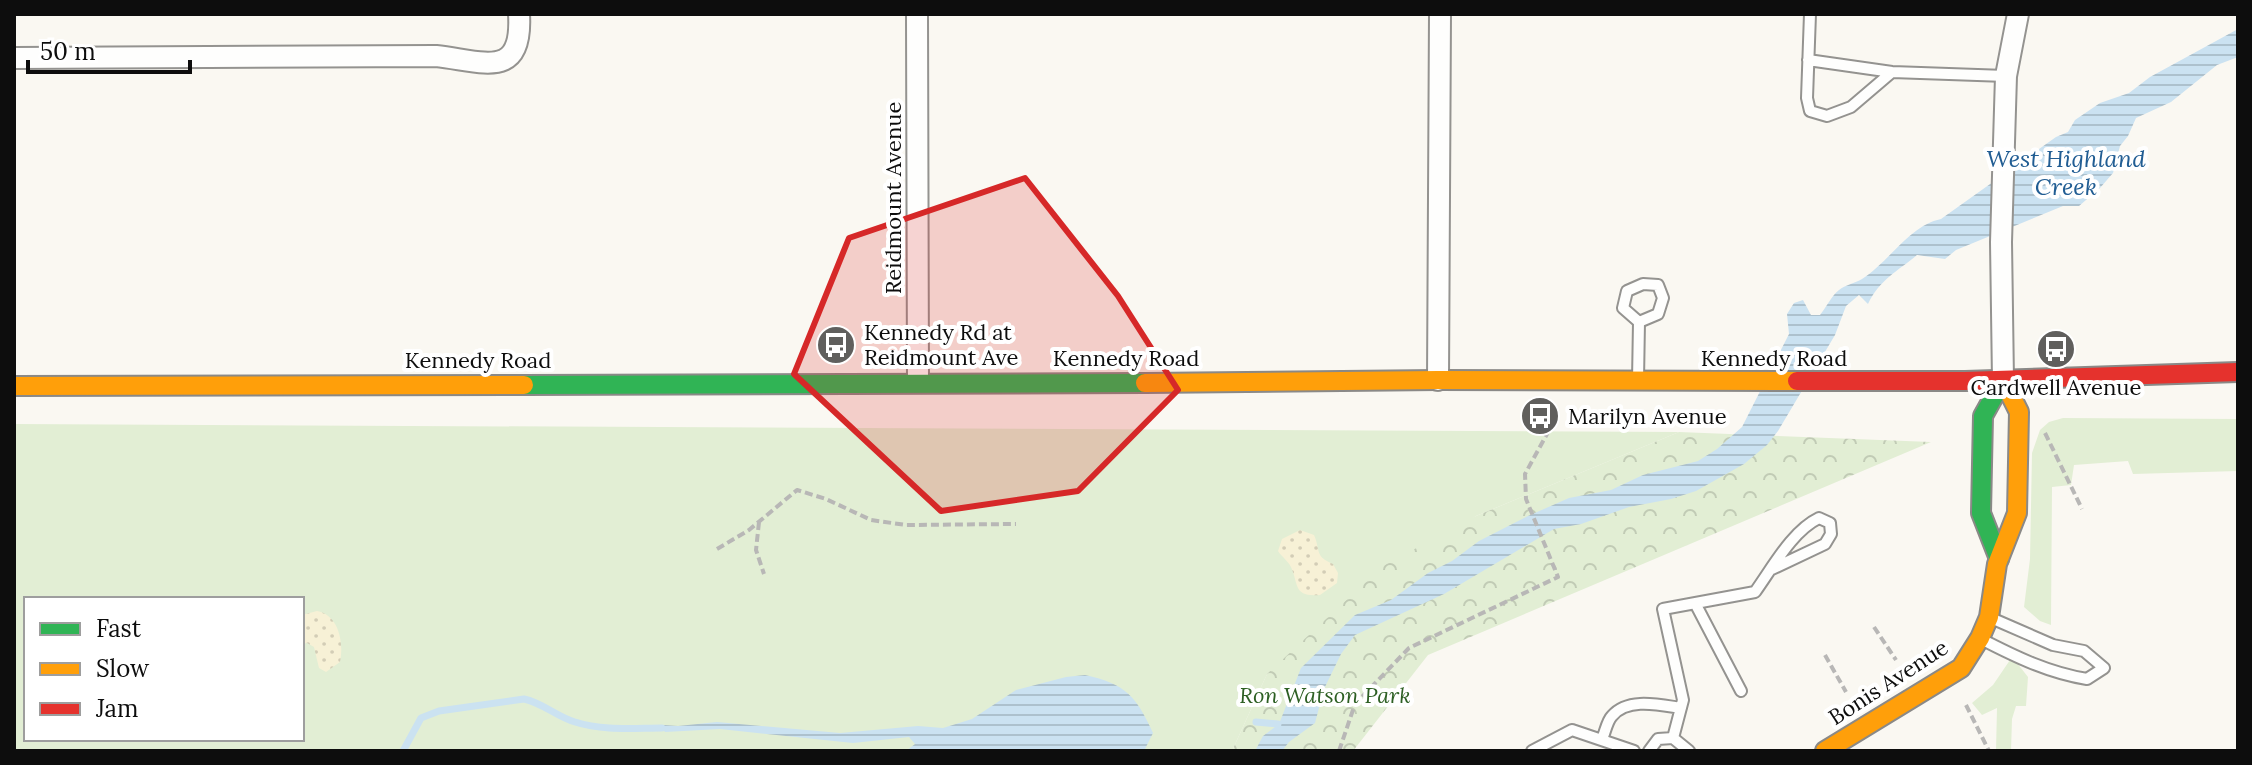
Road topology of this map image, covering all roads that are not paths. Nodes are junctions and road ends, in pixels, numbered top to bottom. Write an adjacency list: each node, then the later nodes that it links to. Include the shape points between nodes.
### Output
1 (519, 14): 6 (street, via 515,50 499,63 436,56)
2 (917, 14): 14 (street, Reidmount Avenue)
3 (1440, 14): 12 (street)
4 (1810, 14): 7 (lane)
5 (2018, 14): 9 (street)
6 (14, 58)
7 (1808, 60): 8 (lane); 8 (lane, via 1810,111 1827,116 1851,107)
8 (1892, 72): 9 (lane)
9 (2006, 76): 13 (street)
10 (1639, 322): 15 (lane)
11 (2238, 372): 13 (main road, Kennedy Road)
12 (1438, 380): 14 (main road, Kennedy Road); 15 (main road, Kennedy Road)
13 (2003, 380): 15 (main road, Kennedy Road); 17 (main road, Bonis Avenue, via 2019,412 2019,433 2017,513); 17 (main road, via 1983,416 1981,513)
14 (918, 382): 16 (main road, Kennedy Road)
15 (1638, 382)
16 (14, 386)
17 (1999, 559): 20 (main road, Bonis Avenue)
18 (1772, 569): 18 (lane, via 1805,525 1819,518 1830,523 1825,544); 19 (lane, via 1755,592)
19 (1695, 603): 22 (lane); 23 (lane, via 1663,609)
20 (1989, 617): 21 (main road, Bonis Avenue); 21 (lane, via 2053,645 2084,651 2104,668 2087,679 2066,676)
21 (1980, 638): 30 (main road, Bonis Avenue, via 1961,668)
22 (1741, 691)
23 (1681, 708): 24 (lane); 25 (lane, via 1630,705 1613,715)
24 (1673, 738): 28 (lane, via 1658,739); 29 (lane)
25 (1602, 739): 26 (lane, via 1572,730); 27 (lane)
26 (1532, 751)
27 (1634, 751)
28 (1649, 751)
29 (1689, 751)
30 (1825, 751)

